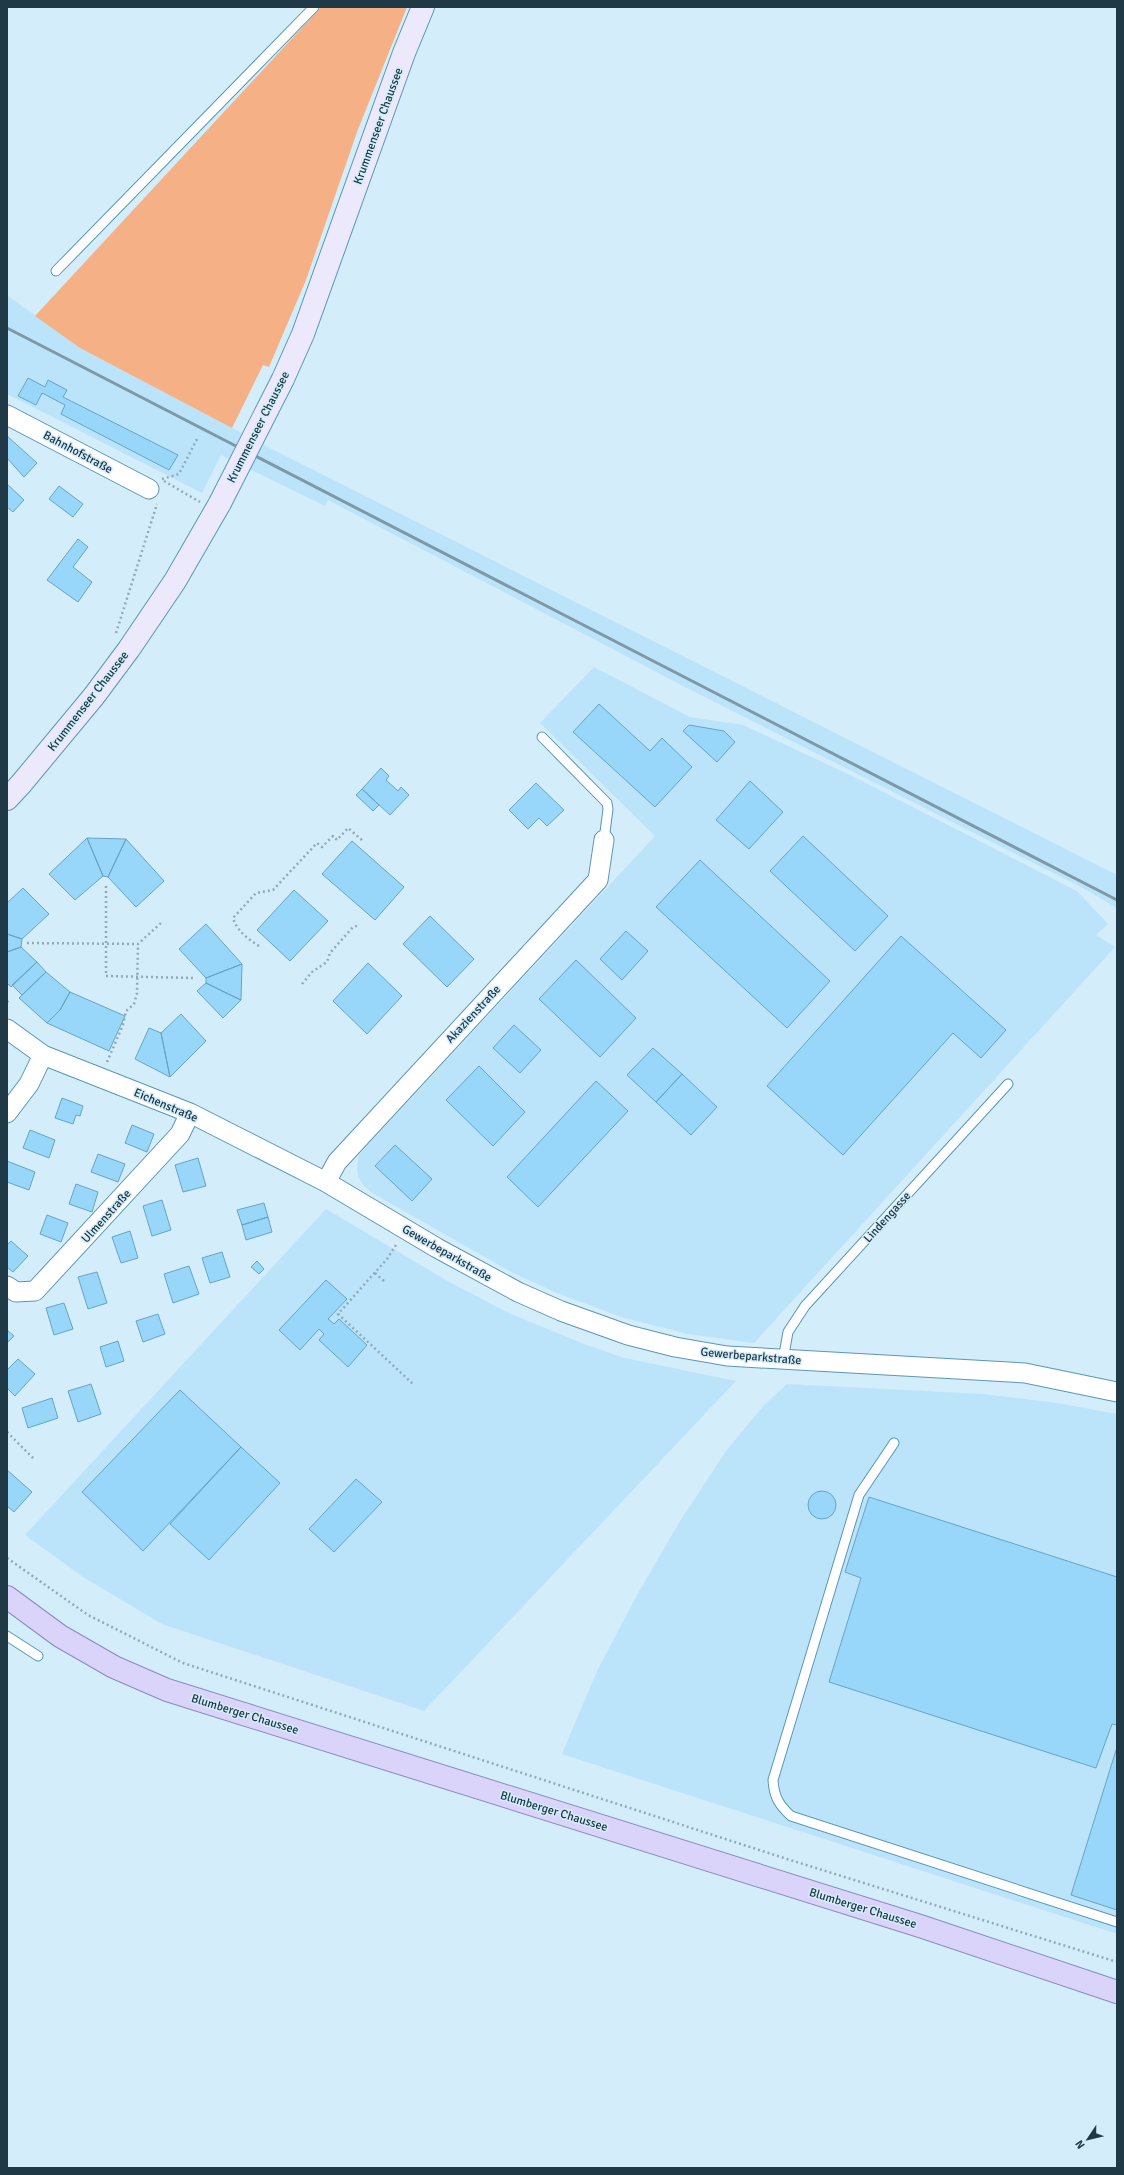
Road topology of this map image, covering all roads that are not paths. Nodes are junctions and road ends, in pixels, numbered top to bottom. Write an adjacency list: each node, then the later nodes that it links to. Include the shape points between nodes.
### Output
1 (314, 7): 3 (lane)
2 (423, 7): 7 (main road, Krummenseer Chaussee, bridge, via 401,60 303,334 283,379 213,504 175,581 89,702)
3 (56, 271)
4 (7, 415): 5 (street, Bahnhofstraße)
5 (149, 489)
6 (542, 737): 8 (lane, via 607,803)
7 (7, 799)
8 (604, 840): 14 (street, Akazienstraße, via 598,880 337,1162)
9 (7, 1029): 10 (street, Eichenstraße)
10 (43, 1054): 12 (street, via 29,1084); 13 (street, Eichenstraße)
11 (1008, 1084): 16 (lane, Lindengasse, via 805,1306 788,1332)
12 (7, 1113)
13 (190, 1113): 14 (street, Eichenstraße); 15 (street, Ulmenstraße, via 180,1134 35,1291 16,1292)
14 (326, 1182): 16 (street, Gewerbeparkstraße, via 437,1248 561,1312 628,1335 675,1347 727,1356)
15 (7, 1286)
16 (783, 1360): 17 (street, Gewerbeparkstraße, via 1025,1372)
17 (1117, 1392)
18 (894, 1443): 22 (lane, via 858,1495 773,1780 774,1795 780,1806 791,1816)
19 (7, 1597): 23 (main road, Blumberger Chaussee, via 60,1636 114,1667 166,1690 920,1926)
20 (7, 1636): 21 (lane)
21 (38, 1656)
22 (1117, 1922)
23 (1117, 1992)

